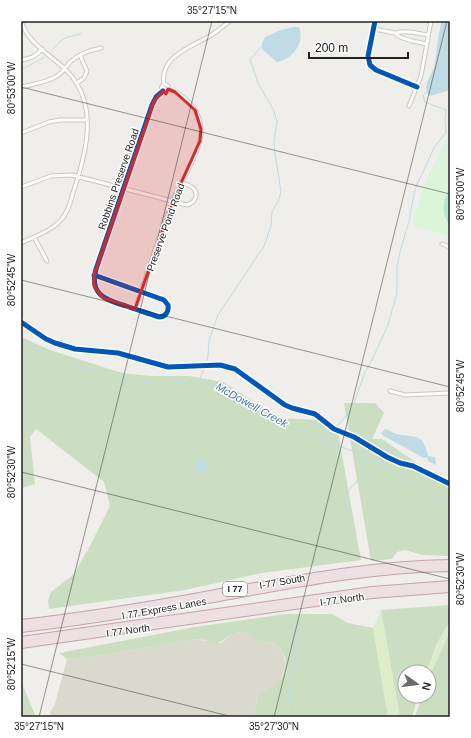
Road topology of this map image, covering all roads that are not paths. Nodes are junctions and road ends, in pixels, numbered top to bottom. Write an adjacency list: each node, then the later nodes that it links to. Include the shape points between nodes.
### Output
1 (21, 21): 10 (street, via 29,38)
2 (230, 21): 15 (street, via 212,35 174,57 166,68)
3 (375, 21): 5 (street)
4 (430, 21): 7 (street)
5 (374, 29): 6 (street); 17 (street, via 368,56 370,65)
6 (395, 34): 7 (street); 8 (street)
7 (428, 34): 8 (street)
8 (427, 44): 17 (street)
9 (101, 48): 11 (street)
10 (42, 49): 12 (street, via 32,58); 13 (street)
11 (80, 55): 13 (street); 14 (street, via 87,71 84,78)
12 (21, 60)
13 (64, 69): 14 (street); 16 (street, via 58,76 47,81)
14 (77, 83): 21 (street, via 85,102)
15 (164, 85): 18 (street, via 168,86); 19 (street)
16 (21, 87)
17 (417, 87): 20 (street)
18 (168, 89): 19 (street, via 166,92); 24 (street, Preserve Pond Road, via 183,97 193,107 201,129 199,146)
19 (163, 91): 26 (street, Robbins Preserve Road, via 154,100)
20 (409, 106)
21 (87, 120): 22 (street, via 49,122); 23 (street)
22 (21, 133)
23 (79, 176): 25 (street, via 51,176); 26 (street); 28 (street, via 64,217 52,228)
24 (181, 182): 27 (street, Preserve Pond Road); 27 (street, via 195,190 195,200 187,205)
25 (21, 187)
26 (125, 188): 27 (street); 33 (street, Robbins Preserve Road)
27 (173, 201): 34 (street, Preserve Pond Road)
28 (34, 237): 29 (street); 32 (street)
29 (21, 243)
30 (442, 244): 31 (street)
31 (450, 247)
32 (47, 261)
33 (94, 275): 34 (street); 35 (street, via 94,286 104,298)
34 (141, 292): 35 (street, Preserve Pond Road); 35 (street, via 164,300 168,305 168,311 159,317)
35 (135, 309)
36 (390, 391): 37 (street, via 405,395)
37 (450, 393)
38 (450, 563): 44 (highway, I-77 South / I 77, via 341,571 117,611)
39 (450, 568): 45 (highway, I 77 Express Lanes / I 77, via 347,576 134,614)
40 (450, 584): 42 (highway, I 77 Express Lanes / I 77, via 389,588)
41 (450, 589): 43 (highway, I-77 North, via 390,593)
42 (269, 604): 43 (highway); 47 (highway, I 77 Express Lanes / I 77)
43 (235, 614): 48 (highway, I 77 North)
44 (21, 624): 45 (highway)
45 (62, 624): 46 (highway, I 77 Express Lanes / I 77)
46 (21, 629)
47 (21, 640)
48 (21, 645)

